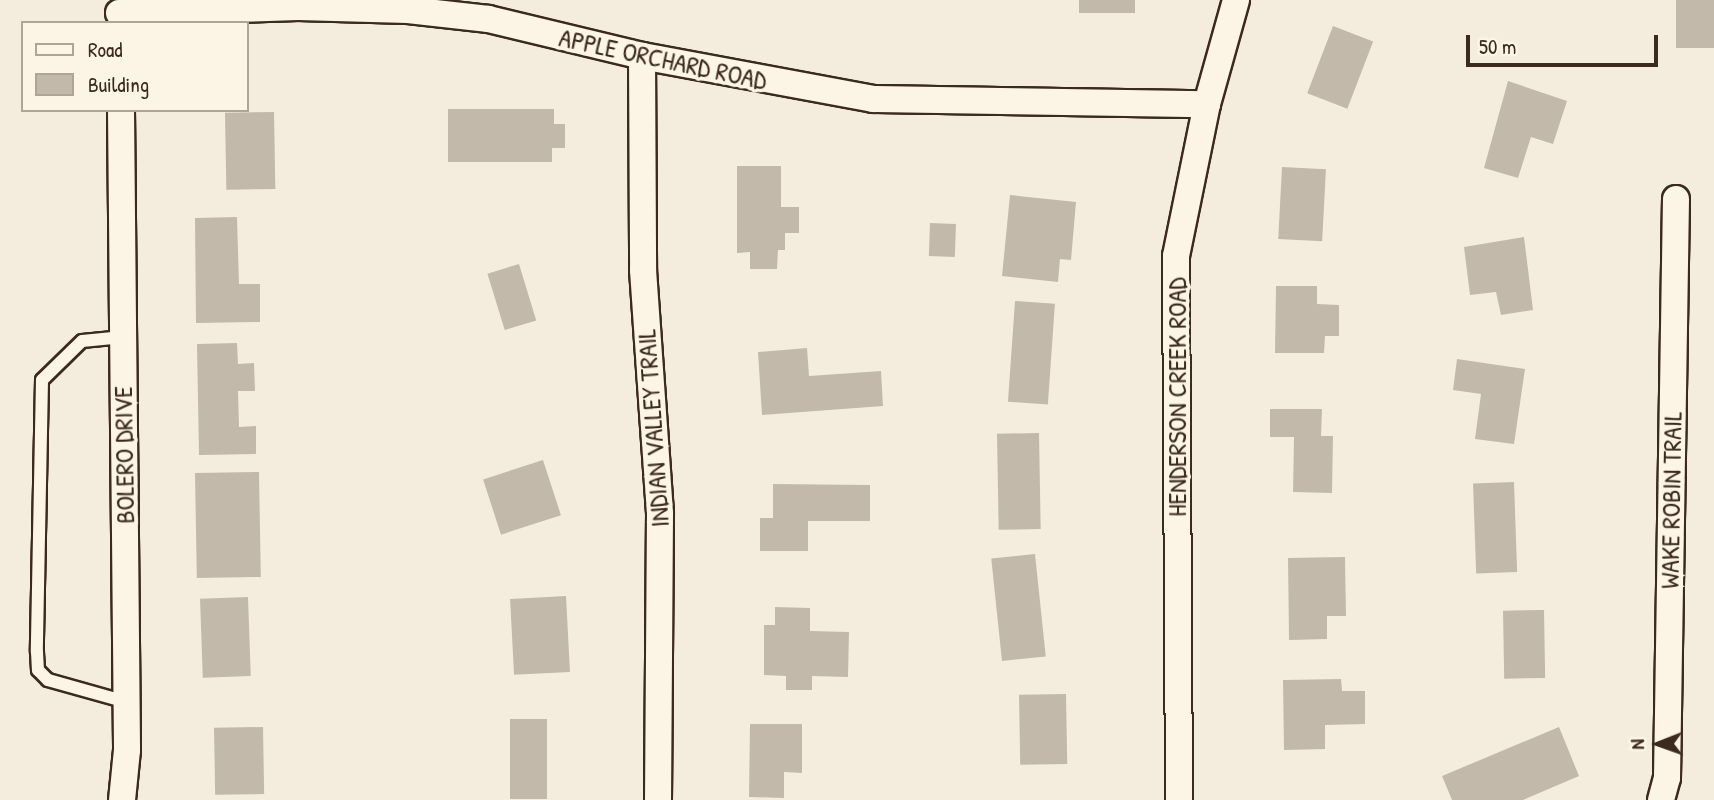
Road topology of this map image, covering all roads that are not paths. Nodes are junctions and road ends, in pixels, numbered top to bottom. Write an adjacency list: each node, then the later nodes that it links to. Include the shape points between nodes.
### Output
1 (1236, 0): 4 (street, HENDERSON CREEK ROAD)
2 (120, 12): 3 (street, APPLE ORCHARD ROAD, via 298,7 408,10 488,19)
3 (642, 56): 4 (street, APPLE ORCHARD ROAD, via 873,99); 10 (street, INDIAN VALLEY TRAIL, via 643,270 660,514)
4 (1207, 104): 11 (street, HENDERSON CREEK ROAD, via 1176,256)
5 (121, 112): 7 (street, BOLERO DRIVE)
6 (1676, 199): 12 (street, WAKE ROBIN TRAIL, via 1667,764)
7 (123, 337): 8 (street, BOLERO DRIVE); 8 (lane, via 82,341 41,380 37,652 38,670 48,680)
8 (127, 702): 9 (street, BOLERO DRIVE)
9 (122, 800)
10 (658, 800)
11 (1179, 800)
12 (1661, 800)

